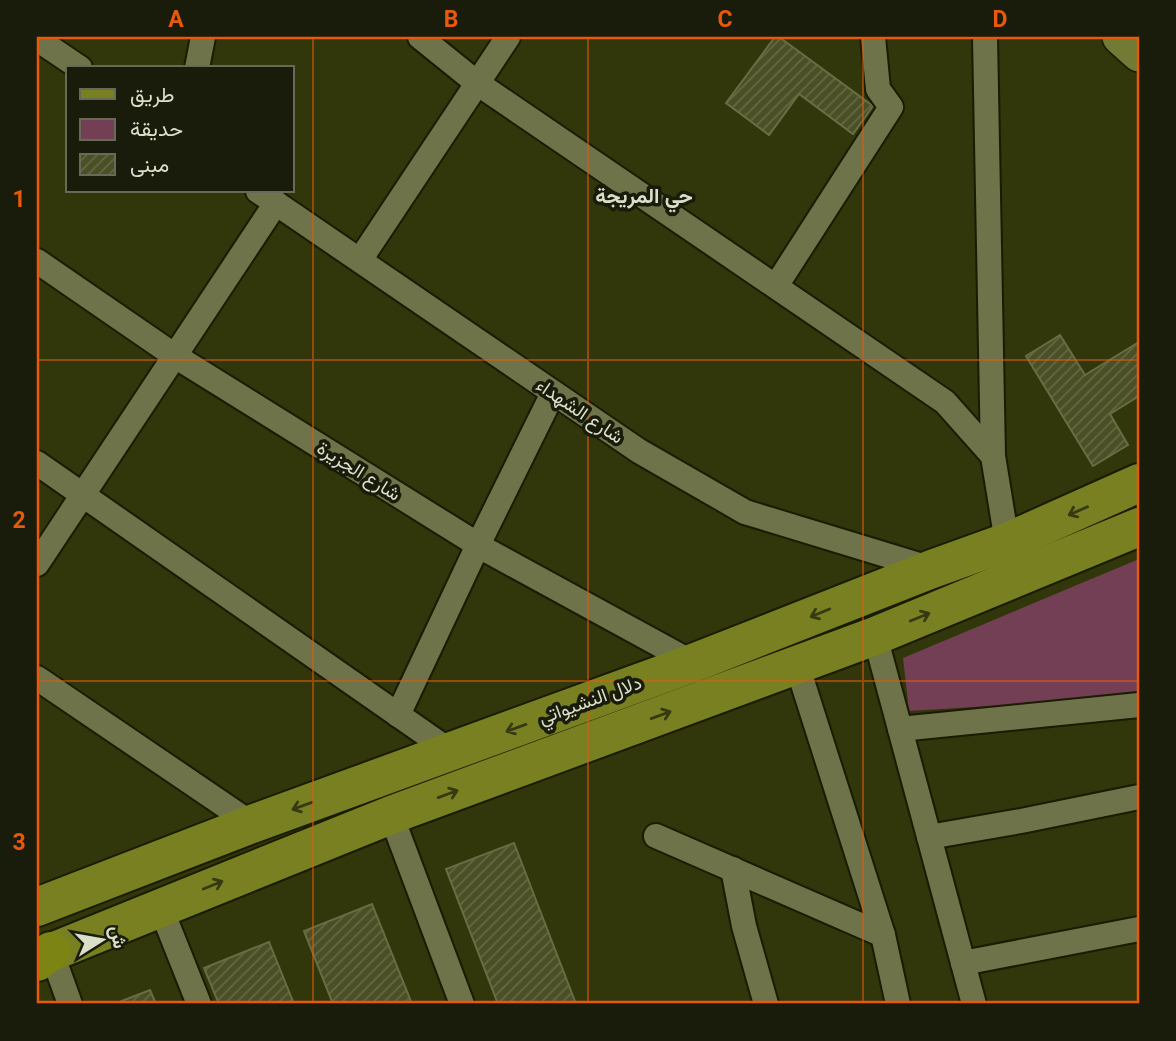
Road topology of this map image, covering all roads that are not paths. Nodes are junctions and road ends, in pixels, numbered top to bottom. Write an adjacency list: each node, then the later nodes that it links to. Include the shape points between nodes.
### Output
1 (203, 37): 10 (street)
2 (420, 37): 11 (street)
3 (508, 37): 11 (street)
4 (873, 37): 15 (street, via 878,89 891,107)
5 (985, 37): 18 (street)
6 (1120, 37): 8 (main road)
7 (37, 39): 9 (street)
8 (1139, 54)
9 (77, 66)
10 (197, 66)
11 (477, 83): 13 (street); 15 (street)
12 (267, 197): 13 (street, شارع الشهداء); 16 (street)
13 (360, 260): 17 (street, شارع الشهداء)
14 (37, 261): 16 (street, شارع الجزيرة)
15 (776, 286): 18 (street, via 945,402)
16 (175, 356): 21 (street); 24 (street, شارع الجزيرة)
17 (553, 393): 24 (street); 26 (street, شارع الشهداء, via 639,452 745,512)
18 (993, 456): 23 (street)
19 (37, 463): 21 (street)
20 (1139, 482): 23 (main road, دلال النشيواتي, one-way to 23)
21 (83, 494): 25 (street); 32 (street)
22 (1139, 527): 27 (main road, one-way to 22)
23 (1007, 542): 26 (main road, دلال النشيواتي)
24 (478, 545): 28 (street, شارع الجزيرة); 32 (street)
25 (37, 564)
26 (932, 569): 28 (main road, دلال النشيواتي, one-way to 28)
27 (875, 636): 29 (main road); 33 (street)
28 (693, 663): 34 (main road, دلال النشيواتي, one-way to 34)
29 (797, 665): 36 (main road, one-way to 29); 44 (street)
30 (37, 678): 37 (street)
31 (1139, 705): 33 (street)
32 (398, 715): 34 (street)
33 (900, 729): 39 (street)
34 (450, 751): 37 (main road, دلال النشيواتي, one-way to 37)
35 (1139, 797): 39 (street)
36 (391, 815): 41 (main road, one-way to 36); 49 (street)
37 (252, 824): 42 (main road, دلال النشيواتي)
38 (656, 836): 40 (street)
39 (929, 837): 46 (street)
40 (733, 869): 44 (street); 50 (street)
41 (160, 906): 45 (main road); 48 (street)
42 (37, 907)
43 (1139, 929): 46 (street)
44 (883, 934): 51 (street)
45 (42, 957): 47 (street)
46 (964, 963): 52 (street)
47 (70, 1004)
48 (199, 1004)
49 (462, 1004)
50 (766, 1004)
51 (898, 1004)
52 (974, 1004)

